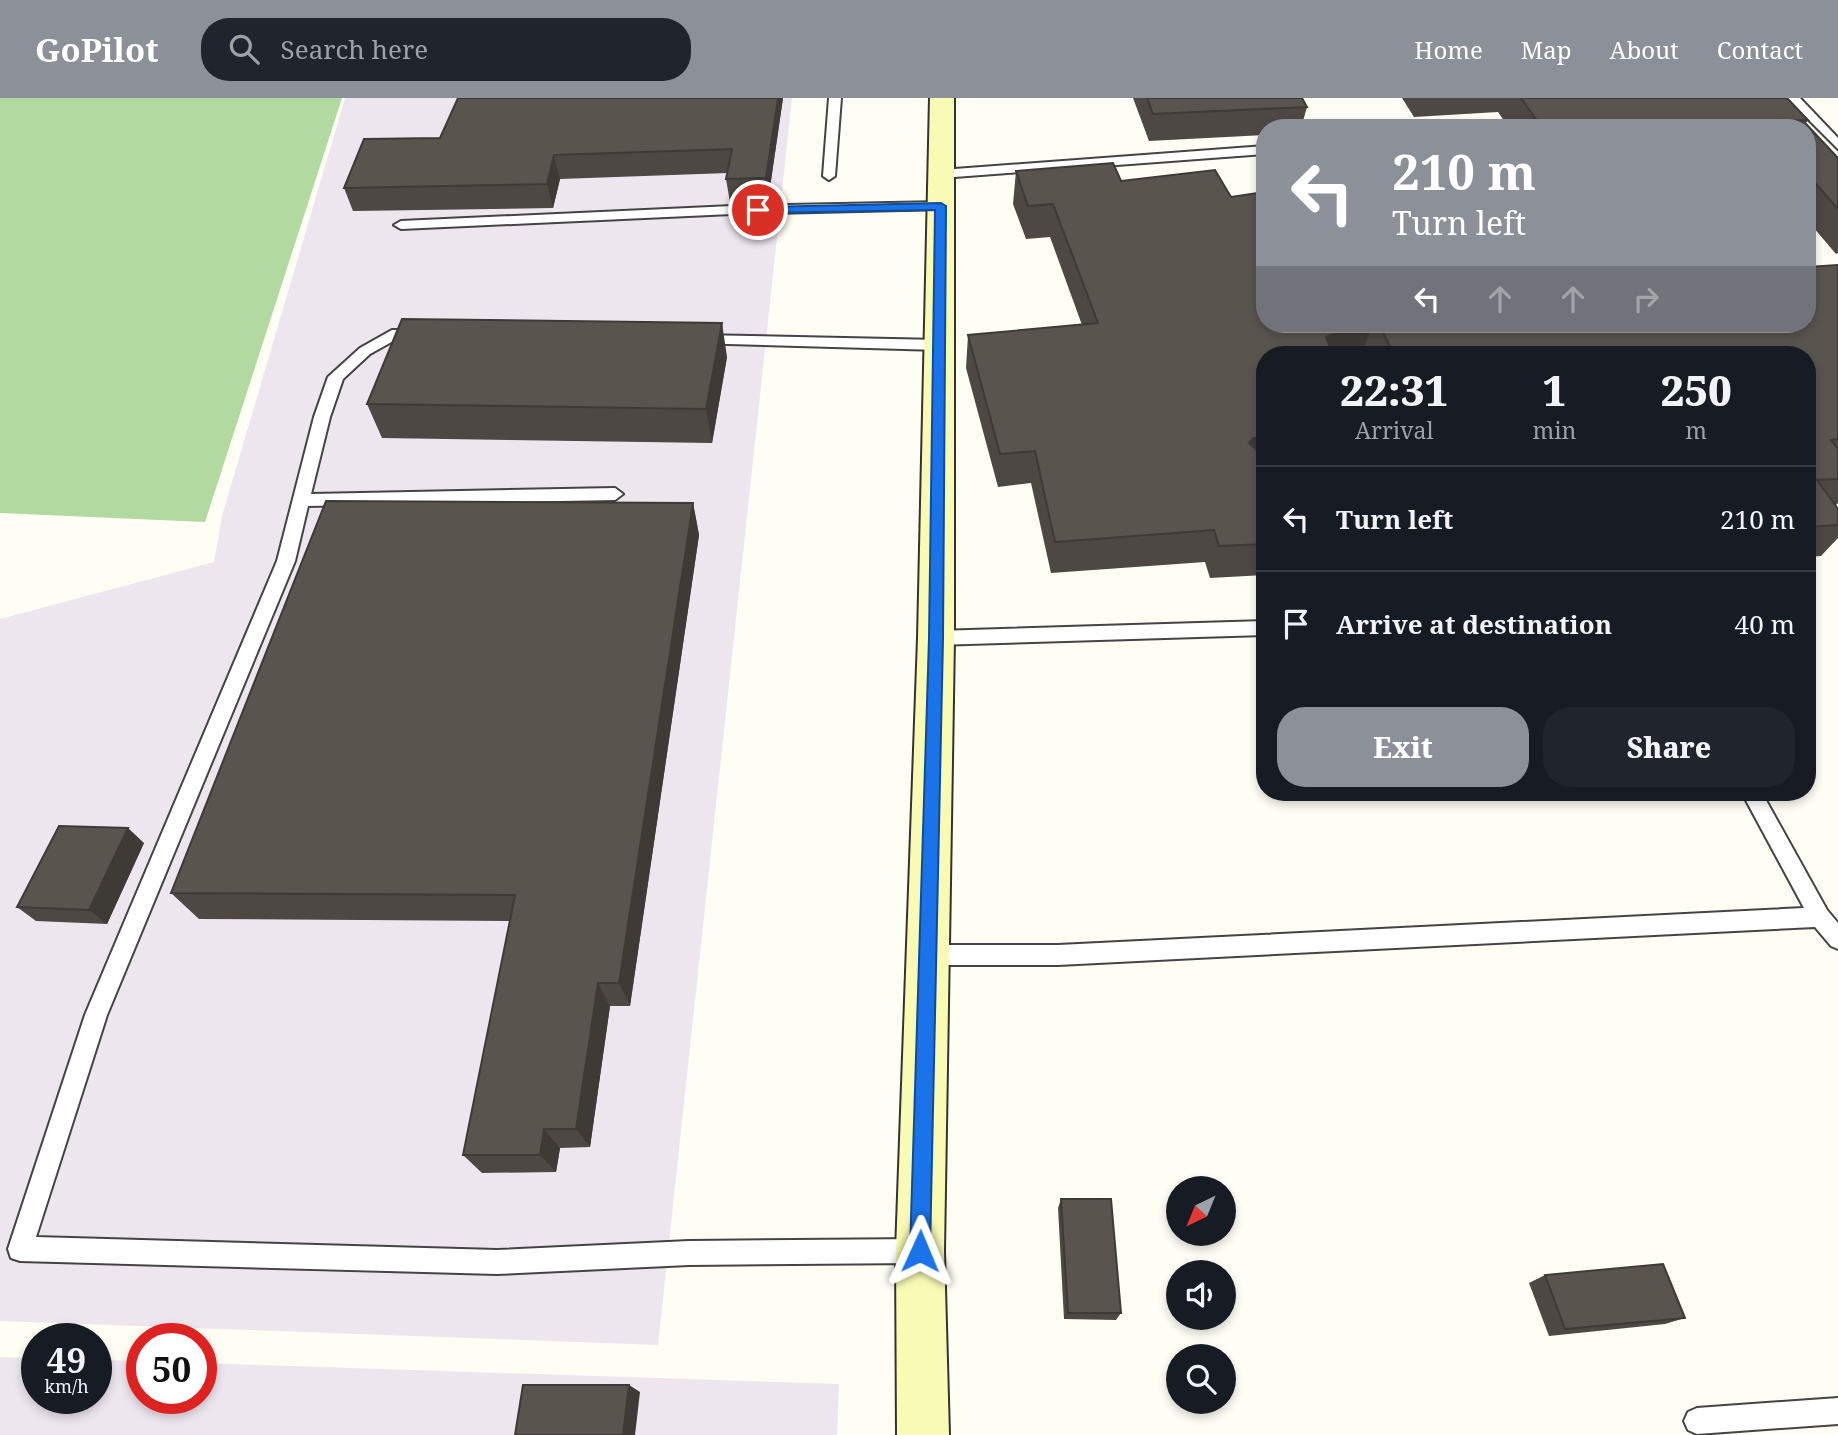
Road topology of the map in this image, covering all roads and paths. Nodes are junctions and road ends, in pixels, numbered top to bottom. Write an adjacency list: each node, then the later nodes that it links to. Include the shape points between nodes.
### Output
1 (835, 98): 8 (lane)
2 (942, 98): 9 (main road)
3 (1793, 98): 4 (lane)
4 (1813, 119)
5 (1816, 122): 6 (lane)
6 (1838, 145)
7 (1256, 151): 9 (lane)
8 (829, 176)
9 (941, 190): 10 (lane, via 732,210); 13 (main road)
10 (401, 225)
11 (433, 335): 15 (lane, via 392,335 336,377)
12 (680, 340): 13 (lane)
13 (939, 345): 17 (main road)
14 (615, 494): 15 (lane)
15 (301, 500): 22 (lane, via 286,561 96,1015 20,1249 497,1262 689,1253)
16 (1256, 628): 17 (lane)
17 (936, 638): 21 (main road)
18 (1756, 801): 19 (lane)
19 (1820, 917): 20 (lane); 21 (lane, via 1072,954)
20 (1838, 939)
21 (928, 956): 22 (main road)
22 (920, 1251): 25 (main road)
23 (1838, 1411): 24 (lane)
24 (1698, 1421)
25 (923, 1435)

